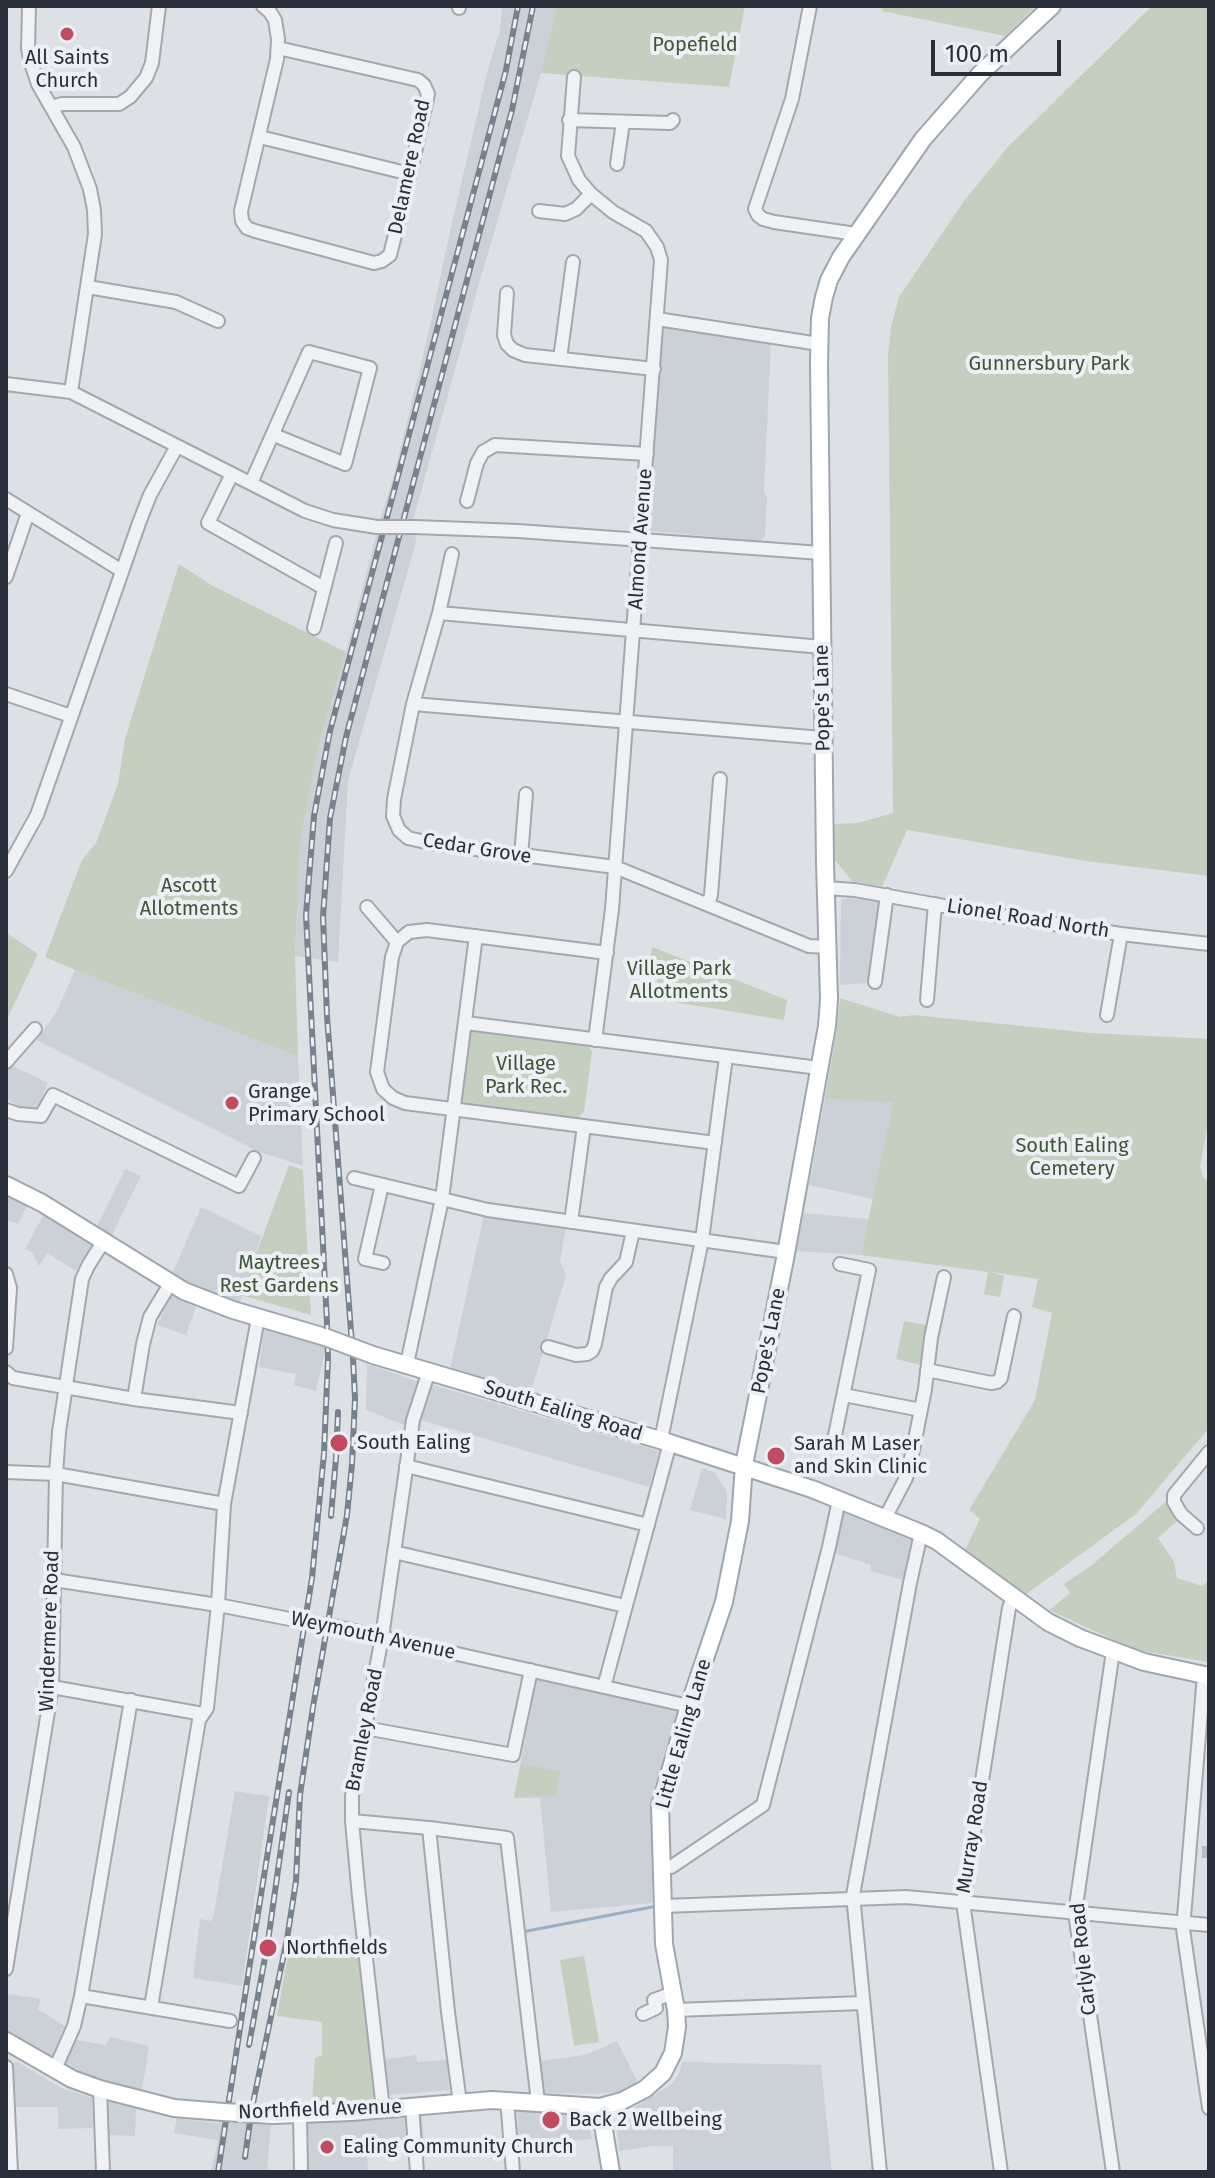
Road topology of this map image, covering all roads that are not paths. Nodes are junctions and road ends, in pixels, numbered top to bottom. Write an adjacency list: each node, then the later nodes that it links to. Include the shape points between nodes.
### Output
1 (29, 6): 8 (street, via 30,60)
2 (159, 6): 8 (street, via 152,63 130,97 119,104)
3 (263, 6): 6 (street, Delamere Road, via 275,20)
4 (810, 6): 17 (street, via 792,99 755,209 774,222)
5 (1052, 6): 17 (main road, Pope's Lane, via 936,121)
6 (278, 48): 12 (street, Delamere Road); 14 (street, Delamere Road, via 424,85 428,94)
7 (574, 77): 9 (street, Almond Avenue)
8 (51, 107): 19 (street, via 90,189 95,234)
9 (569, 120): 11 (street); 15 (street, Almond Avenue, via 568,156)
10 (673, 120): 11 (street)
11 (623, 122): 13 (street)
12 (260, 137): 14 (street); 14 (street, Delamere Road, via 241,211 247,228 374,263 390,255)
13 (617, 164)
14 (410, 174)
15 (591, 194): 16 (street, via 565,214); 21 (street, Almond Avenue, via 646,231 657,247)
16 (539, 211)
17 (856, 234): 23 (main road, Pope's Lane, via 829,280)
18 (573, 262): 24 (street)
19 (88, 287): 22 (street, via 176,302); 27 (street)
20 (507, 293): 24 (street, via 507,344 525,355)
21 (657, 319): 23 (street); 25 (street, Almond Avenue)
22 (218, 321)
23 (819, 344): 38 (main road, Pope's Lane)
24 (560, 359): 25 (street)
25 (654, 369): 30 (street, Almond Avenue)
26 (6, 384): 27 (street)
27 (71, 392): 29 (street)
28 (274, 435): 28 (street, via 309,352 370,368 345,464); 32 (street)
29 (177, 446): 31 (street); 40 (street, via 150,495)
30 (647, 454): 34 (street, via 495,445 477,463); 36 (street, Almond Avenue)
31 (232, 474): 32 (street); 42 (street, via 208,523)
32 (251, 483): 36 (street, bridge, via 318,516 377,527)
33 (6, 499): 35 (street)
34 (467, 501)
35 (28, 513): 40 (street); 41 (street)
36 (640, 540): 38 (street); 45 (street, Almond Avenue)
37 (336, 543): 42 (street)
38 (821, 553): 46 (main road, Pope's Lane)
39 (452, 554): 43 (street, Cedar Grove)
40 (122, 571): 49 (street)
41 (6, 577)
42 (324, 588): 44 (street)
43 (439, 613): 45 (street); 48 (street, Cedar Grove)
44 (314, 628)
45 (634, 631): 46 (street); 50 (street, Almond Avenue)
46 (822, 647): 51 (main road, Pope's Lane)
47 (6, 694): 49 (street)
48 (413, 704): 50 (street); 54 (street, Cedar Grove, via 393,807 399,830 430,843)
49 (71, 716): 56 (street, via 37,815)
50 (627, 722): 51 (street); 55 (street, Almond Avenue)
51 (823, 738): 57 (main road, Pope's Lane)
52 (720, 779): 60 (street)
53 (526, 794): 54 (street)
54 (521, 856): 55 (street, Cedar Grove)
55 (615, 867): 60 (street, Cedar Grove); 67 (street, Almond Avenue)
56 (6, 871)
57 (826, 888): 58 (street, Lionel Road North); 66 (main road, Pope's Lane)
58 (887, 895): 59 (street, Lionel Road North); 68 (street)
59 (935, 904): 62 (street, Lionel Road North); 69 (street, Lionel Road North)
60 (708, 905): 66 (street, Cedar Grove, via 809,946)
61 (367, 907): 64 (street)
62 (1121, 934): 65 (street, Lionel Road North); 70 (street, Lionel Road North)
63 (476, 936): 64 (street, via 427,930 409,932); 67 (street); 71 (street)
64 (397, 942): 78 (street, via 377,1072 380,1083 387,1095 405,1103)
65 (1209, 944)
66 (827, 947): 76 (main road, Pope's Lane, via 829,999)
67 (607, 953): 73 (street, Almond Avenue)
68 (875, 982)
69 (927, 1000)
70 (1107, 1015)
71 (466, 1023): 73 (street); 78 (street)
72 (35, 1029): 75 (street)
73 (595, 1040): 74 (street)
74 (726, 1057): 76 (street); 80 (street)
75 (6, 1062)
76 (819, 1068): 92 (main road, Pope's Lane)
77 (6, 1110): 85 (street, via 41,1116 53,1095)
78 (453, 1110): 79 (street); 86 (street)
79 (584, 1126): 80 (street); 88 (street)
80 (715, 1143): 90 (street)
81 (254, 1158): 85 (street)
82 (354, 1178): 84 (street)
83 (6, 1185): 91 (main road, South Ealing Road)
84 (382, 1185): 86 (street); 93 (street, via 365,1259)
85 (239, 1186): 87 (street)
86 (442, 1199): 88 (street); 102 (street)
87 (232, 1201)
88 (571, 1222): 89 (street)
89 (633, 1231): 90 (street); 100 (street, via 626,1262 606,1287 592,1351 576,1355)
90 (702, 1240): 92 (street); 112 (street)
91 (103, 1242): 97 (main road, South Ealing Road); 106 (street, Windermere Road, via 82,1279)
92 (786, 1252): 114 (main road, Pope's Lane)
93 (383, 1263)
94 (840, 1264): 107 (street, via 869,1270)
95 (6, 1274): 101 (street)
96 (944, 1277): 103 (street)
97 (170, 1284): 99 (main road, South Ealing Road); 108 (street, via 150,1317)
98 (1014, 1316): 103 (street, via 997,1382)
99 (258, 1318): 102 (main road, South Ealing Road, bridge); 110 (street)
100 (548, 1347)
101 (6, 1348)
102 (407, 1364): 104 (main road, South Ealing Road)
103 (927, 1370): 109 (street)
104 (429, 1371): 112 (main road, South Ealing Road); 115 (street, Bramley Road, via 413,1420)
105 (10, 1375): 106 (street)
106 (65, 1387): 108 (street); 117 (street, Windermere Road)
107 (844, 1395): 109 (street); 111 (street)
108 (134, 1399): 110 (street)
109 (921, 1410): 120 (street, via 906,1478)
110 (241, 1413): 119 (street)
111 (834, 1440)
112 (666, 1441): 114 (main road, South Ealing Road); 121 (street)
113 (1209, 1452): 122 (street, via 1174,1495 1181,1514)
114 (744, 1465): 118 (main road, South Ealing Road); 136 (main road, Little Ealing Lane, via 740,1521 724,1602)
115 (406, 1466): 121 (street); 124 (street, Bramley Road)
116 (6, 1472): 117 (street)
117 (56, 1474): 119 (street); 125 (street, Windermere Road)
118 (839, 1500): 120 (main road, South Ealing Road); 141 (street, via 763,1805 671,1867)
119 (224, 1504): 127 (street)
120 (885, 1518): 123 (main road, South Ealing Road)
121 (648, 1525): 128 (street)
122 (1197, 1528)
123 (921, 1533): 126 (main road, South Ealing Road); 142 (street)
124 (394, 1552): 128 (street); 129 (street, Bramley Road)
125 (54, 1580): 127 (street, Weymouth Avenue); 133 (street, Windermere Road)
126 (1013, 1597): 130 (main road, South Ealing Road, via 1048,1622); 143 (street, Murray Road)
127 (218, 1605): 129 (street, Weymouth Avenue, bridge); 137 (street)
128 (625, 1606): 134 (street)
129 (382, 1637): 131 (street, Weymouth Avenue); 138 (street, Bramley Road)
130 (1113, 1651): 132 (main road, South Ealing Road); 145 (street, Carlyle Road)
131 (531, 1670): 134 (street, Weymouth Avenue); 138 (street, via 513,1755)
132 (1206, 1676): 146 (street, via 1196,1851)
133 (52, 1687): 135 (street); 148 (street, Windermere Road)
134 (604, 1687): 136 (street, Weymouth Avenue)
135 (131, 1700): 137 (street); 149 (street)
136 (689, 1706): 141 (main road, Little Ealing Lane, via 662,1798)
137 (205, 1711): 152 (street, via 199,1720)
138 (365, 1728): 139 (street, Bramley Road)
139 (352, 1821): 140 (street); 165 (street, Bramley Road)
140 (429, 1828): 160 (street, via 507,1838); 161 (street)
141 (661, 1867): 144 (main road, Little Ealing Lane)
142 (853, 1900): 143 (street); 144 (street); 151 (street)
143 (963, 1902): 145 (street); 174 (street, Murray Road)
144 (663, 1906): 150 (main road, Little Ealing Lane)
145 (1075, 1913): 146 (street); 175 (street, Carlyle Road)
146 (1184, 1923): 147 (street); 164 (street)
147 (1209, 1925)
148 (6, 1969)
149 (81, 1996): 152 (street); 157 (street)
150 (675, 2001): 151 (street); 153 (street, via 654,2000 656,2008); 163 (main road, Little Ealing Lane, via 675,2046 663,2073 636,2095)
151 (862, 2003): 173 (street)
152 (151, 2007): 154 (street)
153 (643, 2014)
154 (230, 2021)
155 (7, 2045): 157 (main road, Northfield Avenue)
156 (6, 2067): 167 (street)
157 (55, 2069): 158 (main road, Northfield Avenue)
158 (100, 2089): 166 (main road, Northfield Avenue, bridge, via 174,2108); 168 (street)
159 (507, 2100): 160 (main road, Northfield Avenue); 161 (main road, Northfield Avenue); 171 (street)
160 (538, 2102): 163 (main road, Northfield Avenue)
161 (460, 2103): 162 (main road, Northfield Avenue)
162 (412, 2107): 165 (main road, Northfield Avenue); 170 (street)
163 (600, 2107): 172 (main road)
164 (1209, 2108)
165 (383, 2109): 166 (main road, Northfield Avenue)
166 (300, 2114): 169 (street)
167 (11, 2172)
168 (103, 2172)
169 (301, 2172)
170 (417, 2172)
171 (513, 2172)
172 (611, 2172)
173 (880, 2172)
174 (1001, 2172)
175 (1113, 2172)

